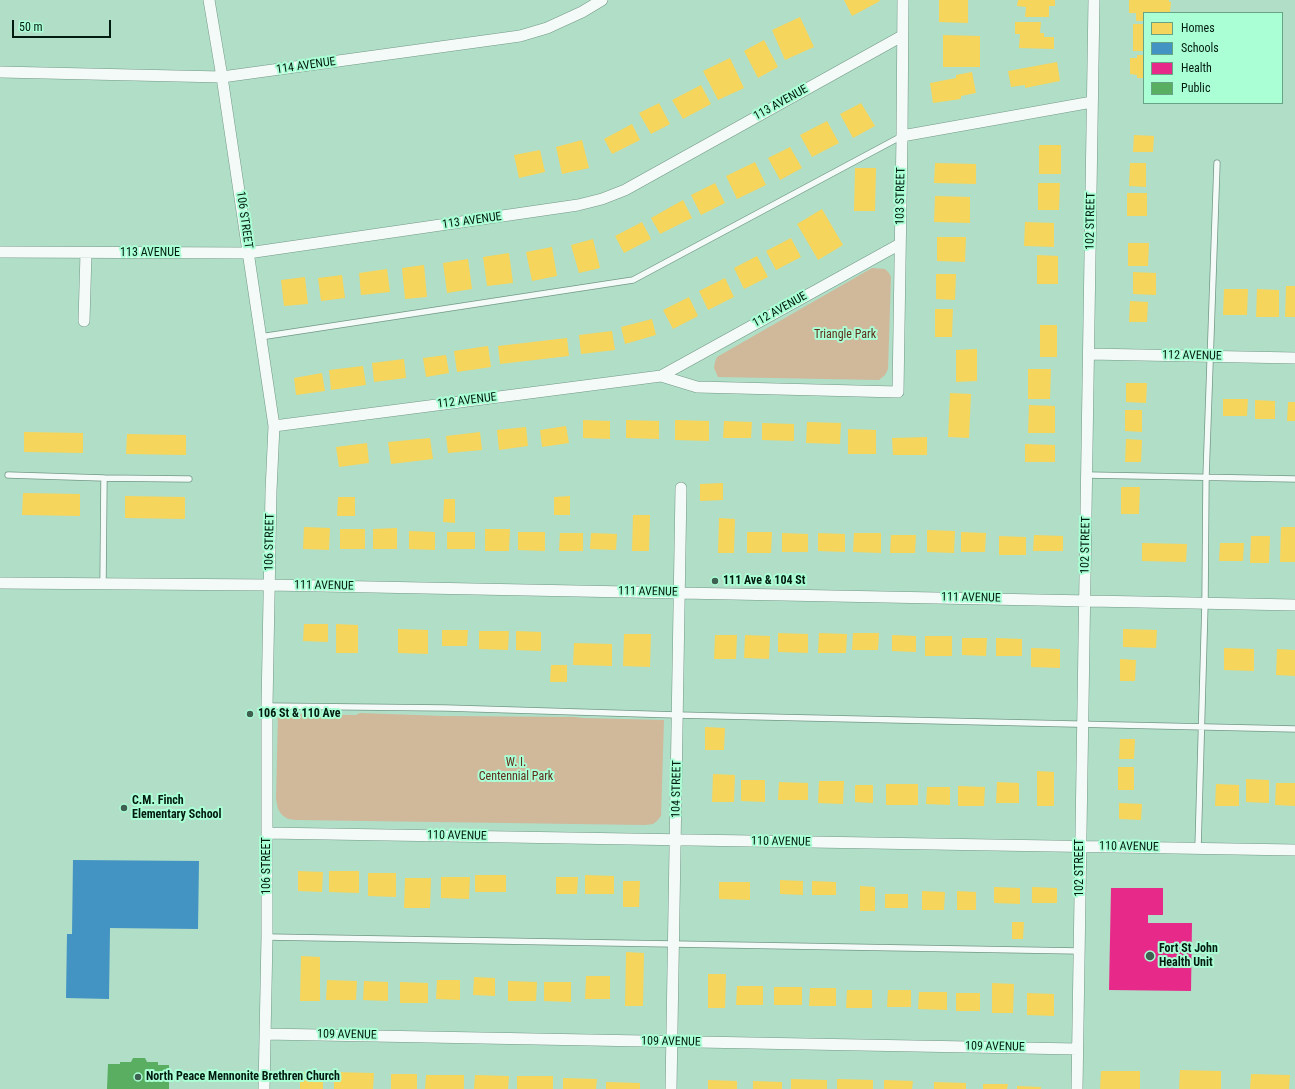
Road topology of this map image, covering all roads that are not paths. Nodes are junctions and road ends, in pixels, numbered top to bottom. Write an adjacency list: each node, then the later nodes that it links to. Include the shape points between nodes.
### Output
1 (210, 0): 7 (street, 106 STREET)
2 (602, 0): 7 (street, 114 AVENUE, via 547,28 520,36)
3 (903, 0): 5 (street, 103 STREET)
4 (1094, 0): 8 (street, 102 STREET)
5 (902, 36): 9 (street, 103 STREET); 14 (street, 113 AVENUE, via 625,190 602,199 578,205)
6 (0, 72): 7 (street, 114 AVENUE)
7 (222, 77): 14 (street, 106 STREET)
8 (1092, 102): 9 (street); 17 (street, 102 STREET)
9 (902, 136): 11 (street, 103 STREET); 16 (lane, via 633,280)
10 (1217, 163): 18 (lane)
11 (900, 244): 20 (street, 112 AVENUE); 21 (street, 103 STREET)
12 (0, 252): 13 (street, 113 AVENUE)
13 (86, 253): 14 (street, 113 AVENUE); 15 (street)
14 (248, 253): 16 (street, 106 STREET)
15 (84, 321)
16 (260, 337): 22 (street, 106 STREET)
17 (1089, 354): 18 (street, 112 AVENUE); 24 (street, 102 STREET)
18 (1210, 356): 19 (street, 112 AVENUE); 25 (lane)
19 (1295, 358)
20 (661, 376): 21 (street, 112 AVENUE, via 697,387); 22 (street, 112 AVENUE)
21 (898, 392)
22 (274, 426): 32 (street, 106 STREET)
23 (8, 475): 26 (lane)
24 (1087, 475): 25 (lane); 34 (street, 102 STREET)
25 (1206, 477): 28 (lane); 35 (lane)
26 (104, 478): 27 (lane); 31 (lane)
27 (189, 479)
28 (1295, 479)
29 (681, 488): 33 (street, 104 STREET)
30 (0, 583): 31 (street, 111 AVENUE)
31 (103, 584): 32 (street, 111 AVENUE)
32 (270, 585): 33 (street, 111 AVENUE); 37 (street, 106 STREET)
33 (679, 593): 34 (street, 111 AVENUE); 38 (street, 104 STREET)
34 (1085, 601): 35 (street, 111 AVENUE); 39 (street, 102 STREET)
35 (1205, 603): 36 (street, 111 AVENUE); 40 (lane)
36 (1295, 605)
37 (267, 706): 38 (lane); 42 (street, 106 STREET)
38 (677, 715): 39 (lane); 43 (street, 104 STREET)
39 (1082, 724): 40 (lane); 44 (street, 102 STREET)
40 (1201, 727): 41 (lane); 45 (lane)
41 (1295, 729)
42 (266, 833): 43 (street, 110 AVENUE); 47 (street, 106 STREET)
43 (676, 840): 44 (street, 110 AVENUE); 48 (street, 104 STREET)
44 (1080, 846): 45 (street, 110 AVENUE); 49 (street, 102 STREET)
45 (1198, 848): 46 (street, 110 AVENUE)
46 (1295, 850)
47 (267, 937): 48 (lane); 50 (street, 106 STREET)
48 (674, 943): 49 (lane); 51 (street, 104 STREET)
49 (1079, 951): 52 (street, 102 STREET)
50 (265, 1034): 51 (street, 109 AVENUE); 53 (street, 106 STREET)
51 (672, 1042): 52 (street, 109 AVENUE); 54 (street, 104 STREET)
52 (1077, 1049): 55 (street, 102 STREET)
53 (264, 1089)
54 (671, 1089)
55 (1077, 1089)

